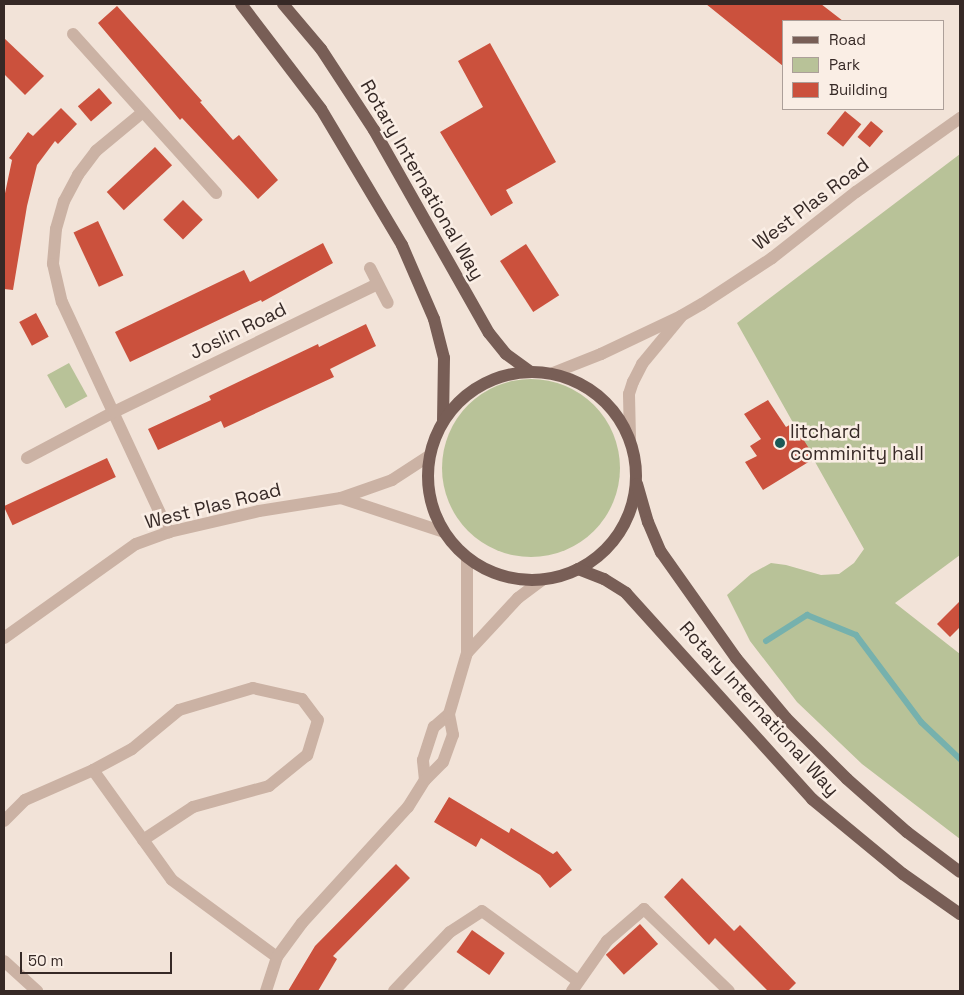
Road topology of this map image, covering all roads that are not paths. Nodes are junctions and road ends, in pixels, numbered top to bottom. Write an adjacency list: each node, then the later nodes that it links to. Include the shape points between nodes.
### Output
1 (241, 4): 14 (main road, via 321,109 406,253 434,319 444,358)
2 (283, 4): 11 (main road, Rotary International Way, via 321,49 374,130 489,333 506,354)
3 (73, 34): 4 (street)
4 (144, 112): 6 (street); 13 (street, via 96,151 64,202 56,229 54,264 62,302)
5 (960, 118): 10 (street, West Plas Road, via 856,192 772,258)
6 (216, 193)
7 (370, 268): 8 (street)
8 (378, 284): 9 (street); 13 (street, Joslin Road)
9 (388, 303)
10 (681, 316): 12 (street, West Plas Road); 15 (street, West Plas Road, via 642,364 633,382 629,394)
11 (530, 371): 12 (main road); 14 (main road, via 504,375 480,384 459,400)
12 (553, 373): 15 (main road, via 586,386 612,408)
13 (114, 412): 17 (street, Joslin Road); 20 (street)
14 (443, 420): 16 (main road)
15 (630, 439): 18 (main road)
16 (429, 456): 19 (street, West Plas Road, via 392,480); 21 (main road, via 427,482 432,508)
17 (27, 458)
18 (636, 482): 23 (main road, via 624,524 597,557); 32 (main road, Rotary International Way, via 661,552 736,658 786,718 847,779 907,832)
19 (341, 498): 20 (street, West Plas Road, via 259,511); 21 (street)
20 (169, 532): 25 (street, West Plas Road, via 136,544)
21 (444, 532): 22 (main road)
22 (467, 558): 24 (main road, via 503,576); 26 (street)
23 (578, 569): 24 (main road); 33 (main road, Rotary International Way, via 604,579 626,593 812,799 903,874)
24 (543, 579): 26 (street, via 518,598)
25 (4, 638)
26 (467, 654): 27 (street)
27 (448, 714): 29 (street, via 434,727 423,760); 29 (street, via 453,735 443,762)
28 (93, 770): 30 (street, via 26,800); 31 (street); 31 (street, via 132,749 179,710 253,688 302,699 318,720 307,755 269,786 193,807)
29 (425, 780): 34 (street, via 408,807 302,923)
30 (4, 821)
31 (143, 840): 34 (street, via 172,880)
32 (960, 872)
33 (960, 914)
34 (277, 957): 38 (street)
35 (4, 960): 37 (street)
36 (575, 986): 39 (street, via 482,912 450,932); 40 (street, via 607,941 644,909)
37 (37, 991)
38 (266, 991)
39 (394, 991)
40 (728, 991)

